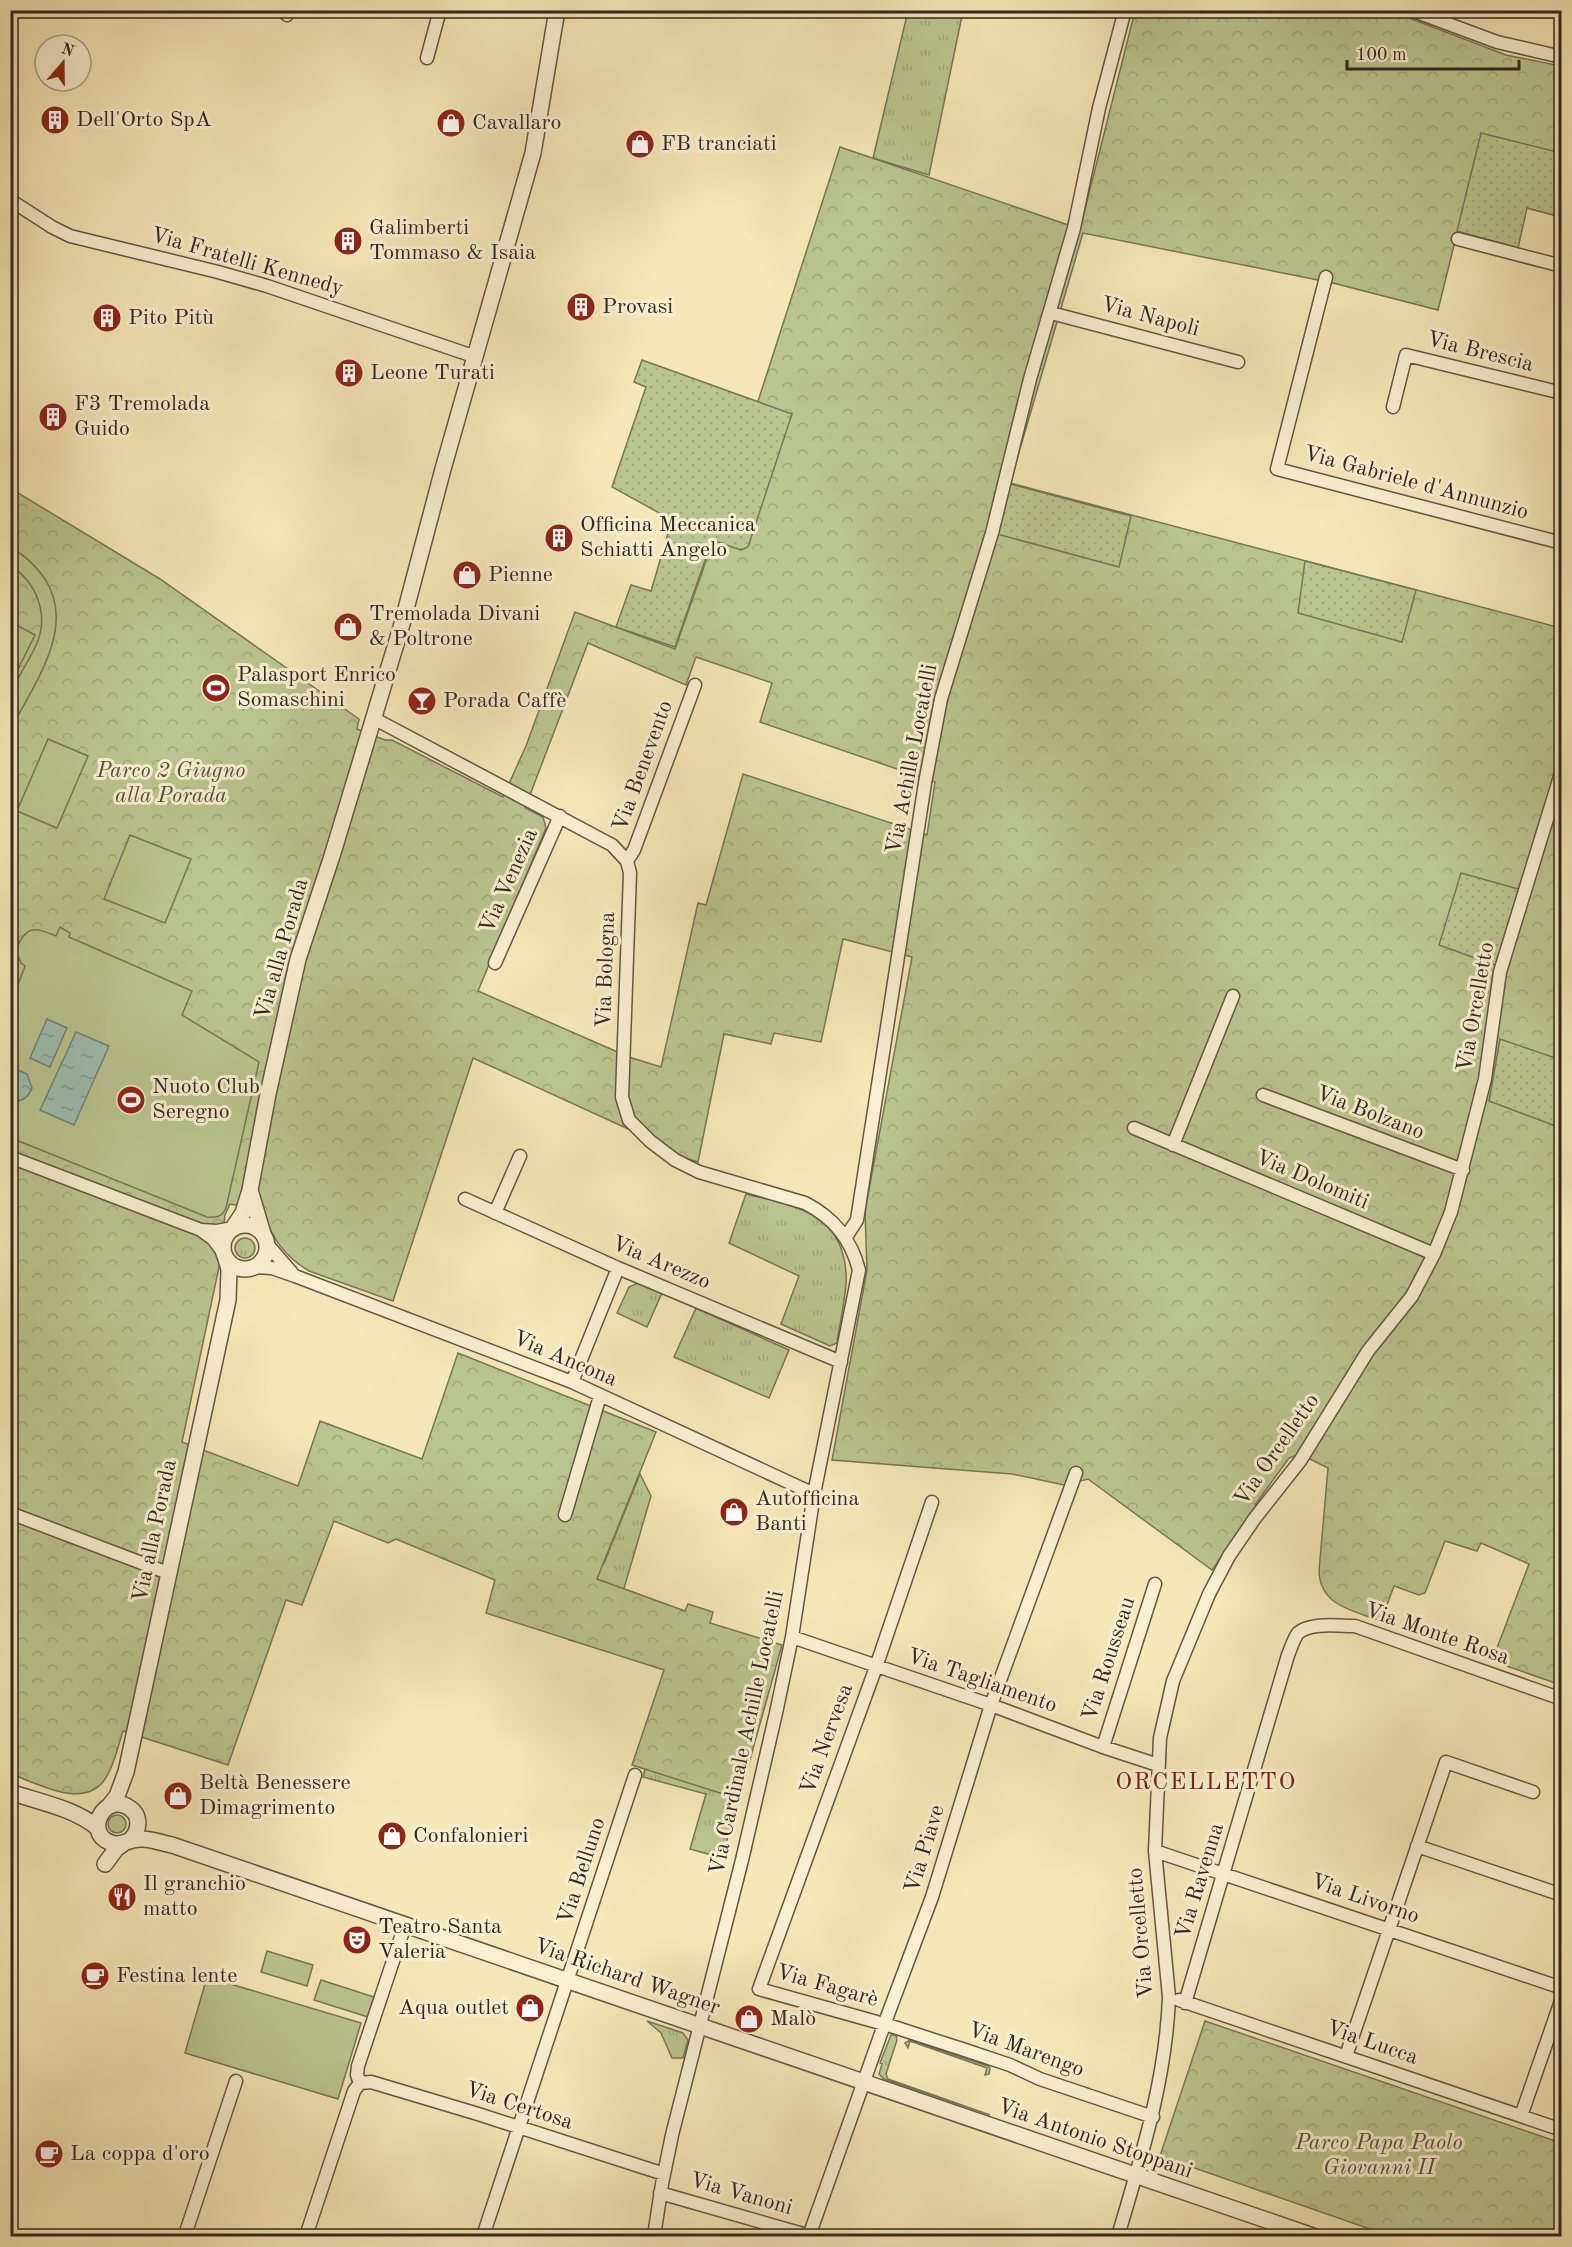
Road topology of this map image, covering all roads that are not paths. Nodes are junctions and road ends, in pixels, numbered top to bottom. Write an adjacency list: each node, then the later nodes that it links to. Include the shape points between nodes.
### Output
1 (440, 10): 6 (street)
2 (557, 10): 12 (street, Via alla Porada, via 533,153)
3 (1411, 10): 5 (street, via 1497,42)
4 (1123, 13): 11 (street, Via Achille Locatelli)
5 (1562, 57)
6 (427, 58)
7 (10, 200): 12 (street, Via Fratelli Kennedy, via 70,236 267,286)
8 (1458, 238): 9 (street)
9 (1562, 266)
10 (1326, 277): 16 (street, Via Gabriele d'Annunzio, via 1277,469)
11 (1051, 313): 13 (street, Via Napoli); 35 (street, Via Achille Locatelli, via 1030,379 992,533 941,699 857,1220)
12 (476, 357): 18 (street, Via alla Porada)
13 (1238, 362)
14 (1562, 393): 15 (street, Via Brescia, via 1406,355)
15 (1393, 407)
16 (1562, 543)
17 (695, 685): 21 (street, Via Benevento)
18 (373, 721): 20 (street); 30 (street, Via alla Porada, via 298,959)
19 (1562, 770): 29 (street, Via Orcelletto, via 1500,972 1485,1079)
20 (560, 816): 21 (street, via 612,845); 22 (street, Via Venezia)
21 (627, 861): 35 (street, Via Bologna, via 630,873 622,1097 629,1120 675,1160 699,1172 805,1203 821,1211)
22 (495, 963)
23 (1233, 996): 26 (street)
24 (1263, 1095): 29 (street, Via Bolzano)
25 (1134, 1128): 26 (street, Via Dolomiti)
26 (1173, 1145): 37 (street, Via Dolomiti)
27 (520, 1156): 32 (street)
28 (10, 1157): 34 (street)
29 (1463, 1170): 37 (street, Via Orcelletto)
30 (250, 1190): 33 (street, Via alla Porada, via 243,1213); 36 (street, Via alla Porada)
31 (465, 1200): 32 (street, Via Arezzo)
32 (495, 1213): 40 (street, Via Arezzo)
33 (232, 1228): 34 (street); 36 (street, via 249,1225); 38 (street, via 224,1238)
34 (201, 1230): 38 (street, via 213,1239)
35 (846, 1237): 43 (street, Via Cardinale Achille Locatelli, via 859,1270)
36 (265, 1239): 39 (street, via 263,1260); 41 (street, Via Ancona)
37 (1434, 1254): 59 (street, Via Orcelletto, via 1412,1296 1368,1351 1300,1461 1229,1556 1173,1681)
38 (224, 1256): 39 (street, via 236,1268); 42 (street, Via alla Porada, via 229,1269)
39 (251, 1268): 41 (street, Via Ancona, via 272,1268); 42 (street, Via alla Porada, via 240,1278)
40 (618, 1268): 43 (street, Via Arezzo); 44 (street)
41 (295, 1276): 44 (street, Via Ancona)
42 (228, 1300): 51 (street, Via alla Porada)
43 (841, 1362): 47 (street, Via Cardinale Achille Locatelli)
44 (572, 1382): 45 (street, Via Ancona)
45 (600, 1396): 47 (street, Via Ancona); 50 (street)
46 (1076, 1473): 57 (street, Via Piave)
47 (814, 1494): 54 (street, Via Cardinale Achille Locatelli)
48 (932, 1502): 55 (street, Via Nervesa)
49 (10, 1513): 51 (street)
50 (565, 1515)
51 (168, 1573): 60 (street, Via alla Porada)
52 (1155, 1584): 58 (street, Via Rousseau)
53 (1297, 1634): 56 (street, Via Monte Rosa, via 1320,1627 1355,1626); 72 (street, Via Ravenna)
54 (792, 1637): 55 (street, Via Tagliamento); 82 (street, Via Cardinale Achille Locatelli, via 742,1860)
55 (876, 1666): 57 (street, Via Tagliamento); 78 (street, Via Nervesa)
56 (1562, 1699)
57 (991, 1705): 58 (street, Via Tagliamento); 83 (street, Via Piave, via 932,1897)
58 (1103, 1747): 59 (street, Via Tagliamento)
59 (1158, 1765): 71 (street, Via Orcelletto)
60 (126, 1772): 64 (street, Via alla Porada, via 117,1796); 66 (street, Via alla Porada)
61 (635, 1775): 76 (street, Via Belluno)
62 (10, 1792): 65 (street)
63 (1533, 1792): 70 (street, via 1446,1762)
64 (106, 1808): 65 (street); 66 (street, via 122,1804); 67 (street, via 97,1821)
65 (75, 1814): 67 (street, via 87,1819)
66 (135, 1814): 68 (street, via 137,1831); 69 (street, Via Richard Wagner, via 150,1833)
67 (101, 1834): 68 (street, via 116,1845); 68 (street, via 105,1864)
68 (126, 1843): 69 (street, Via Richard Wagner, via 149,1839)
69 (172, 1845): 74 (street, Via Richard Wagner)
70 (1417, 1846): 73 (street); 75 (street)
71 (1155, 1851): 72 (street, Via Livorno); 79 (street, Via Orcelletto)
72 (1224, 1874): 75 (street, Via Livorno); 81 (street, Via Ravenna)
73 (1562, 1895)
74 (405, 1925): 76 (street, Via Richard Wagner); 87 (street, via 358,2066)
75 (1388, 1929): 77 (street, Via Livorno); 84 (street)
76 (568, 1981): 82 (street, Via Richard Wagner); 90 (street, Via Belluno)
77 (1562, 1988)
78 (759, 1989): 83 (street, Via Fagarè)
79 (1168, 1997): 81 (street, Via Lucca); 89 (street, Via Orcelletto)
80 (1562, 1998): 88 (street)
81 (1185, 2002): 84 (street, Via Lucca)
82 (699, 2025): 86 (street, Via Richard Wagner); 92 (street, Via Cardinale Achille Locatelli)
83 (884, 2025): 86 (street, Via Piave); 89 (street, Via Marengo, via 998,2060 1040,2079)
84 (1346, 2056): 88 (street, Via Lucca)
85 (236, 2081): 95 (street)
86 (864, 2082): 93 (street, Via Antonio Stoppani); 99 (street, Via Piave)
87 (360, 2083): 90 (street, Via Certosa, via 389,2087); 96 (street)
88 (1521, 2116): 91 (street, Via Lucca)
89 (1153, 2117): 93 (street, Via Orcelletto)
90 (519, 2128): 92 (street, Via Certosa); 97 (street, Via Belluno)
91 (1562, 2130)
92 (664, 2174): 94 (street, Via Cardinale Achille Locatelli)
93 (1135, 2176): 100 (street, Via Orcelletto); 101 (street, Via Antonio Stoppani)
94 (660, 2193): 98 (street, Via Cardinale Achille Locatelli); 99 (street, Via Vanoni)
95 (187, 2236)
96 (306, 2236)
97 (483, 2236)
98 (654, 2236)
99 (810, 2236)
100 (1118, 2236)
101 (1312, 2236)

